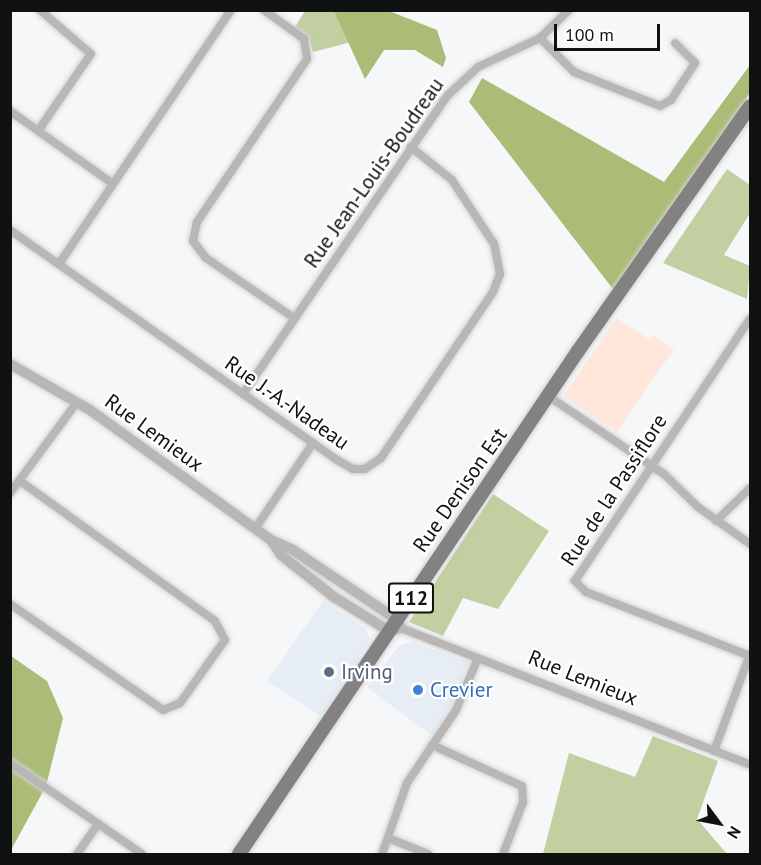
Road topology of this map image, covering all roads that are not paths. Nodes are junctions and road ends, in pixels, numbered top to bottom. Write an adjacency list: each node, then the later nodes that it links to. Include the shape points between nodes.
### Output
1 (40, 10): 9 (street, via 91,54)
2 (231, 10): 11 (street)
3 (264, 10): 15 (street, via 304,39 307,59 197,222 193,241 206,258)
4 (569, 10): 5 (street, Rue Jean-Louis-Boudreau)
5 (540, 38): 6 (street, via 574,72 660,106 671,100 695,63); 10 (street, Rue Jean-Louis-Boudreau, via 470,74 441,102)
6 (675, 43)
7 (750, 106): 14 (main road, Rue Denison Est / 112)
8 (10, 111): 9 (street)
9 (38, 131): 11 (street)
10 (411, 147): 15 (street, Rue Jean-Louis-Boudreau); 21 (street, Rue J.-A.-Nadeau, via 453,180 495,244 500,261 499,280 375,464 352,469)
11 (113, 184): 13 (street)
12 (10, 230): 13 (street, Rue J.-A.-Nadeau)
13 (59, 264): 18 (street, Rue J.-A.-Nadeau)
14 (615, 300): 19 (main road, Rue Denison Est); 31 (main road, Rue Denison Est / 112)
15 (294, 318): 18 (street, Rue Jean-Louis-Boudreau)
16 (750, 319): 22 (street, Rue de la Passiflore)
17 (10, 364): 20 (street, Rue Lemieux)
18 (243, 394): 21 (street, Rue J.-A.-Nadeau)
19 (554, 400): 22 (street); 31 (main road, Rue Denison Est)
20 (77, 402): 23 (street); 27 (street, Rue Lemieux)
21 (313, 443): 27 (street)
22 (650, 465): 26 (street); 32 (street, Rue de la Passiflore, via 579,570 577,585)
23 (20, 481): 25 (street); 30 (street, via 221,627 225,636 223,645 174,707 163,710)
24 (750, 488): 26 (street)
25 (10, 493)
26 (716, 521): 29 (street)
27 (255, 529): 28 (street, Rue Lemieux)
28 (271, 540): 31 (street, Rue Lemieux, via 313,562); 31 (street, Rue Lemieux, via 281,555 334,597)
29 (750, 544)
30 (10, 604)
31 (396, 626): 33 (street, Rue Lemieux); 42 (main road, Rue Denison Est / 112); 43 (main road, Rue Denison Est)
32 (750, 655): 35 (street)
33 (478, 658): 34 (street, via 459,704); 35 (street, Rue Lemieux)
34 (432, 745): 39 (street, via 407,783); 46 (street, via 522,786 523,802)
35 (714, 751): 37 (street, Rue Lemieux)
36 (10, 763): 38 (street)
37 (750, 765)
38 (98, 824): 40 (street); 41 (street)
39 (388, 837): 44 (street); 45 (street)
40 (77, 855)
41 (142, 855)
42 (239, 855)
43 (247, 855)
44 (382, 855)
45 (428, 855)
46 (503, 855)

